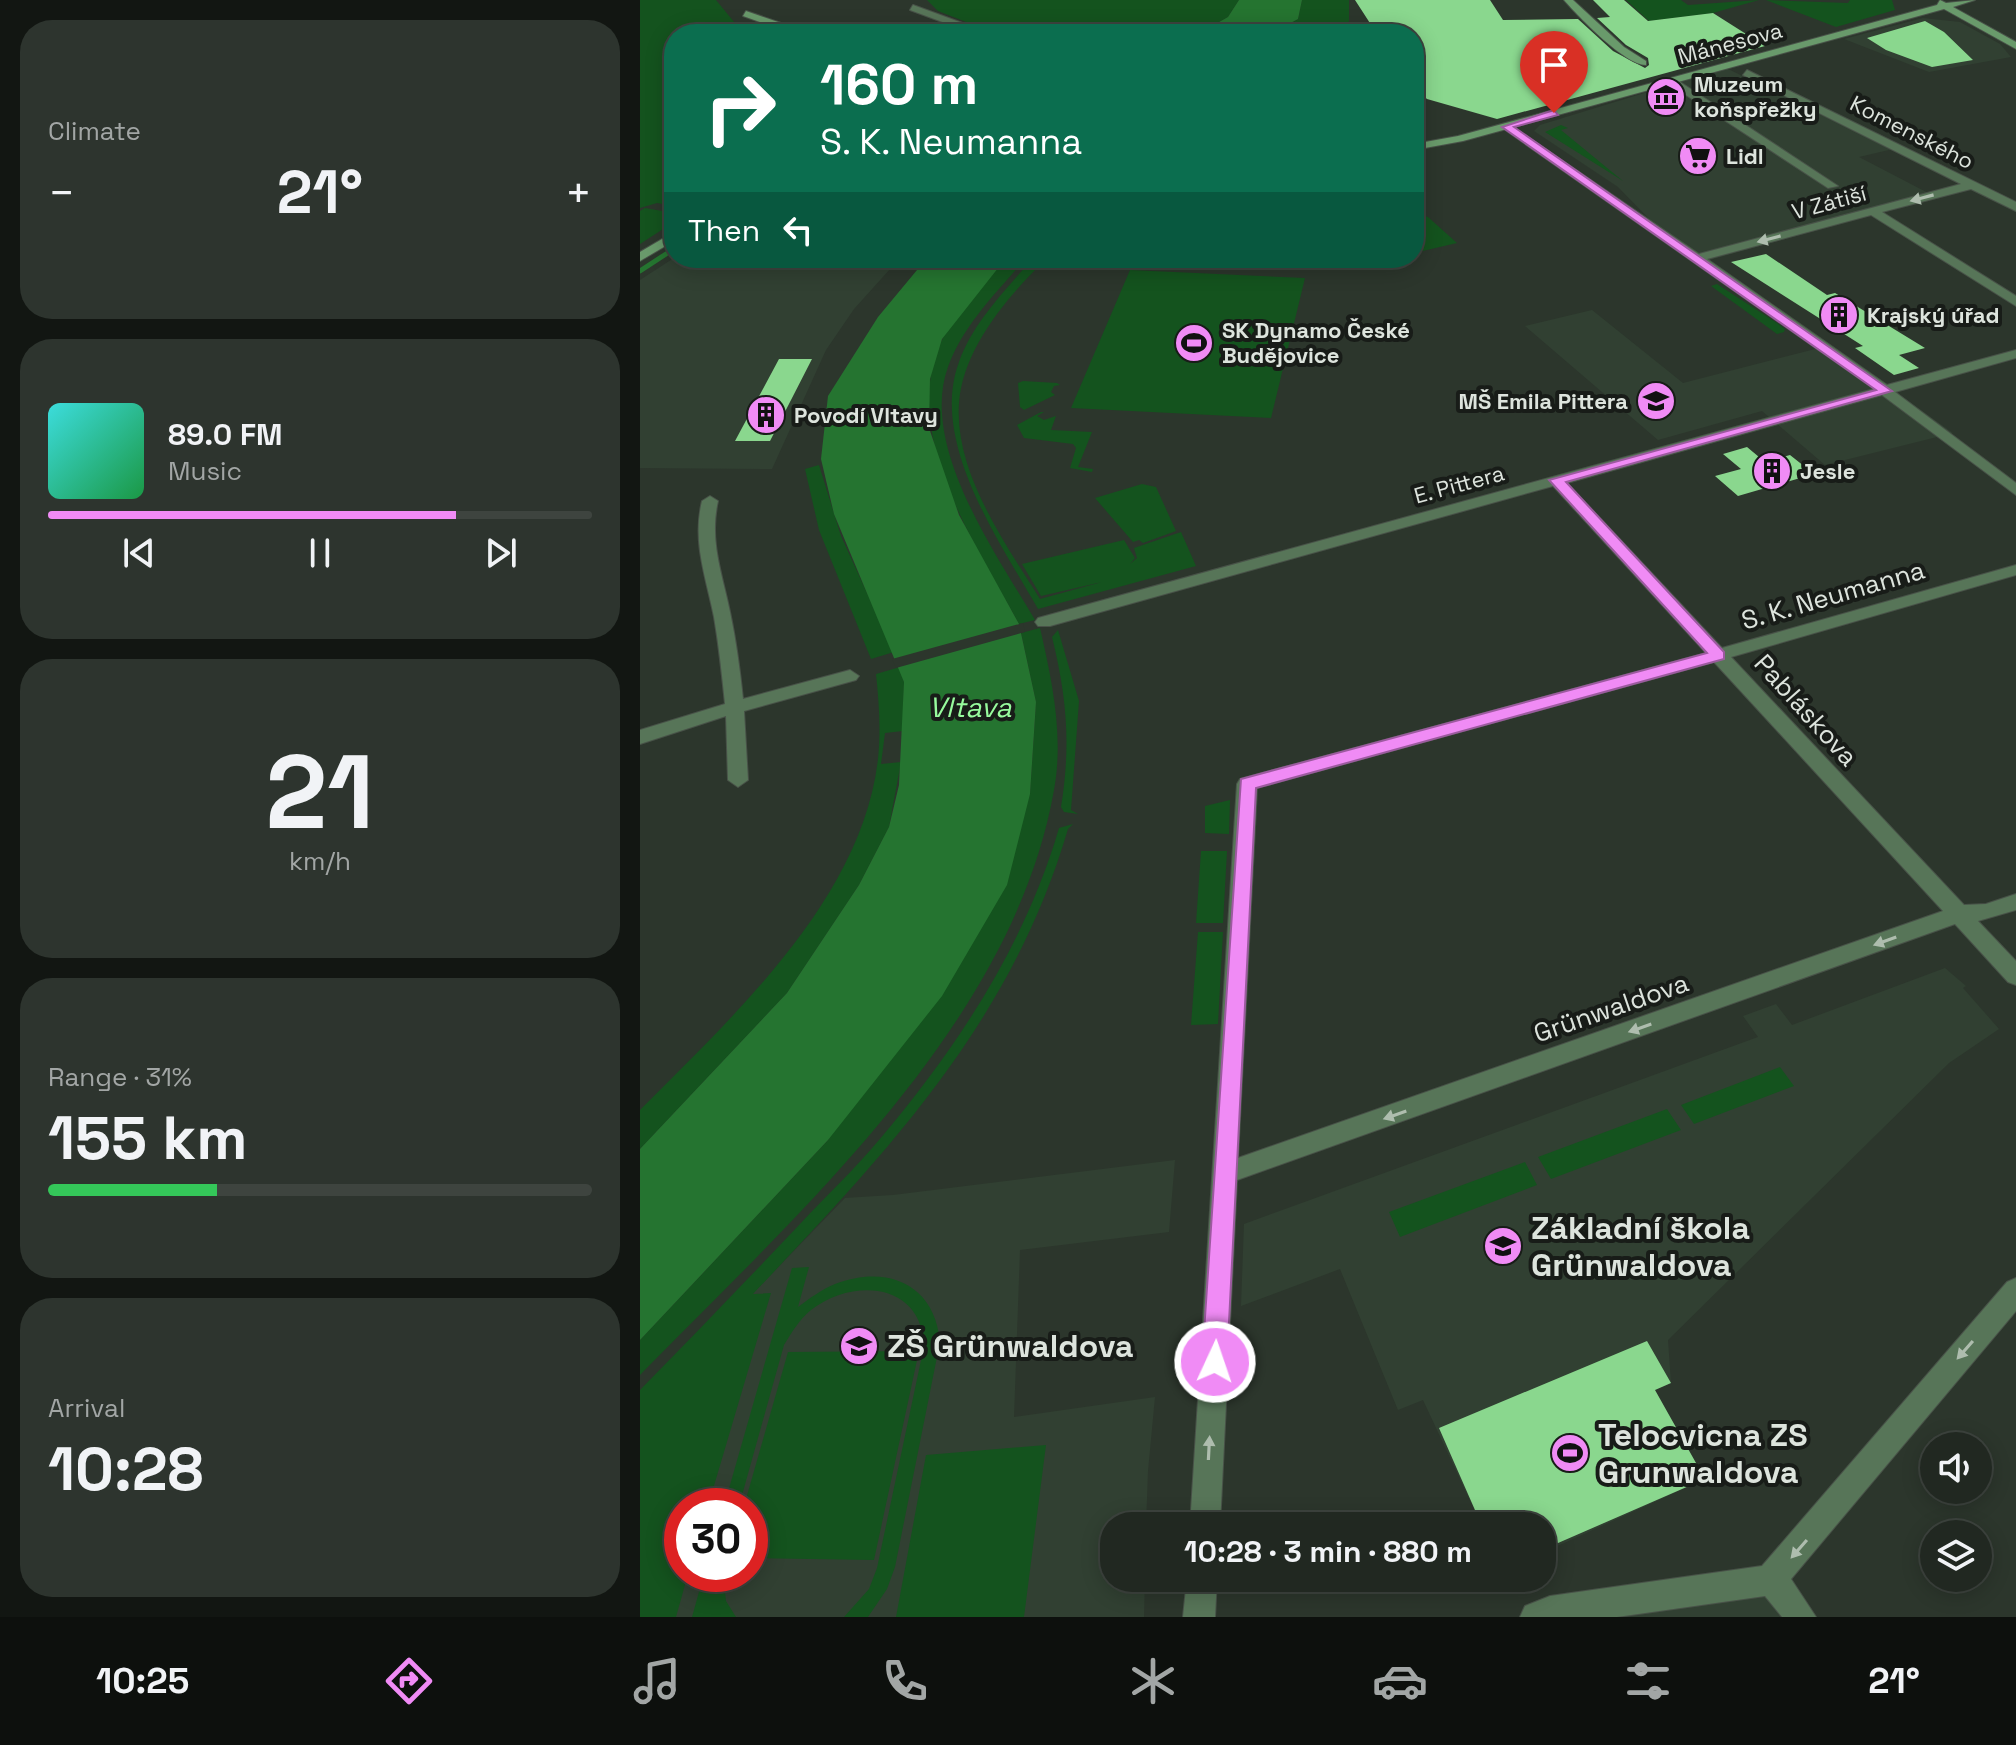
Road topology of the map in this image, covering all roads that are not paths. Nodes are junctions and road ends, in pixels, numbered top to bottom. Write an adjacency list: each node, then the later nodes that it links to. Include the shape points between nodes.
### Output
1 (1568, 0): 16 (main road, via 1621,49)
2 (1933, 0): 7 (main road)
3 (1971, 0): 7 (main road, Mánesova)
4 (1985, 0): 13 (main road, via 1977,8)
5 (1914, 2): 9 (main road)
6 (914, 4): 8 (street)
7 (1944, 5): 9 (main road, Mánesova); 13 (main road)
8 (928, 6): 12 (street)
9 (1901, 16): 13 (main road, via 1948,17); 16 (main road, Mánesova)
10 (756, 24): 11 (main road, via 744,10)
11 (781, 24)
12 (964, 24)
13 (1985, 28): 14 (main road)
14 (2016, 46)
15 (1747, 73): 19 (street, Komenského)
16 (1670, 80): 17 (main road, Mánesova); 20 (street)
17 (1506, 127): 18 (main road, Mánesova); 25 (street)
18 (1424, 145)
19 (1972, 185): 21 (street, Komenského); 22 (street, V Zátiší, one-way to 22)
20 (1832, 186)
21 (2016, 207)
22 (1872, 211): 25 (street, V Zátiší, one-way to 25); 26 (street)
23 (664, 242): 24 (main road)
24 (640, 257)
25 (1697, 258): 28 (street)
26 (2016, 302)
27 (2016, 354): 28 (street, E. Pittera)
28 (1886, 391): 29 (street, E. Pittera); 30 (street)
29 (1556, 480): 33 (street, E. Pittera); 34 (street, Pabláskova)
30 (2016, 490)
31 (710, 501): 36 (street, via 703,540 723,618)
32 (2016, 570): 34 (street, S. K. Neumanna)
33 (1044, 622)
34 (1719, 655): 40 (street, Pabláskova); 42 (street, S. K. Neumanna, via 1247,784)
35 (850, 676): 36 (street)
36 (735, 707): 37 (street); 38 (street)
37 (640, 737)
38 (738, 780)
39 (2016, 902): 40 (street, Grünwaldova)
40 (1959, 914): 41 (street, Pabláskova); 42 (street, Grünwaldova, one-way to 42)
41 (2016, 976)
42 (1226, 1172): 44 (street, one-way to 42)
43 (2016, 1291): 45 (street, one-way to 45)
44 (1206, 1512)
45 (1770, 1580): 48 (street); 49 (street)
46 (1201, 1592): 47 (street)
47 (1199, 1617)
48 (1536, 1617)
49 (1800, 1617)

